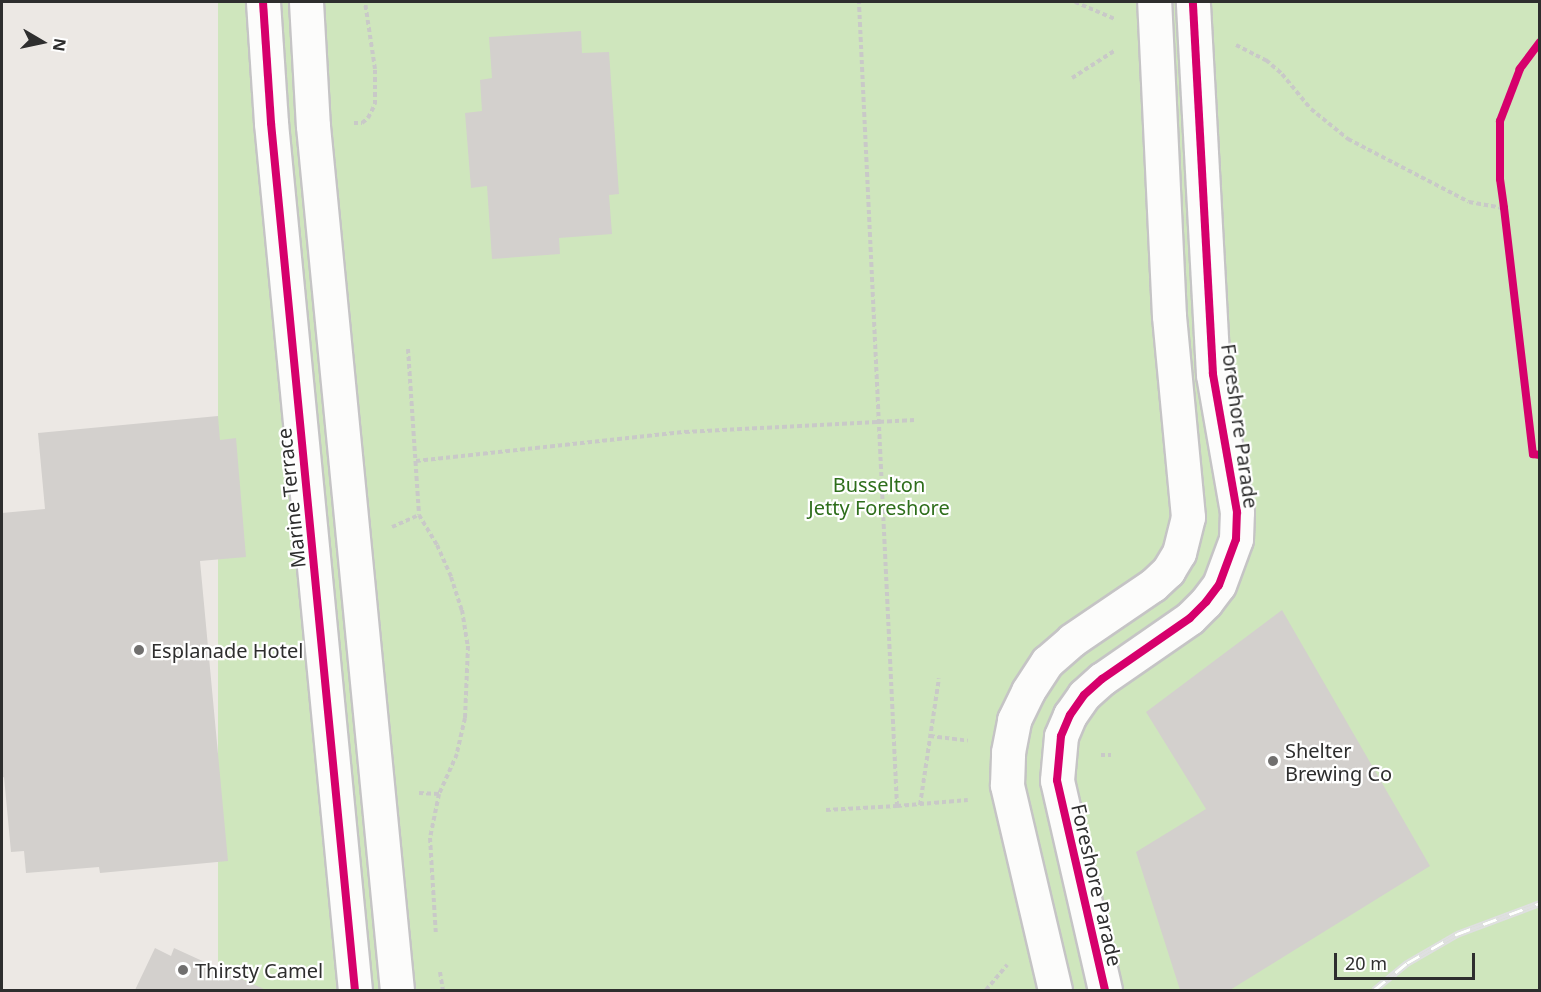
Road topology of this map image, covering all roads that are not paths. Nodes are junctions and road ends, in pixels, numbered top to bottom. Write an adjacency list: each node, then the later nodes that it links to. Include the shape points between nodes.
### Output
1 (263, 2): 5 (street, Marine Terrace)
2 (306, 2): 6 (street, via 314,126)
3 (1154, 2): 7 (street, via 1169,316 1188,517 1179,553 1168,571 1047,662 1014,720 1007,785)
4 (1193, 2): 8 (street, Foreshore Parade, via 1213,374 1237,512 1236,539 1220,585 1206,603 1084,695 1061,736 1057,780)
5 (355, 990)
6 (397, 990)
7 (1054, 990)
8 (1105, 990)

